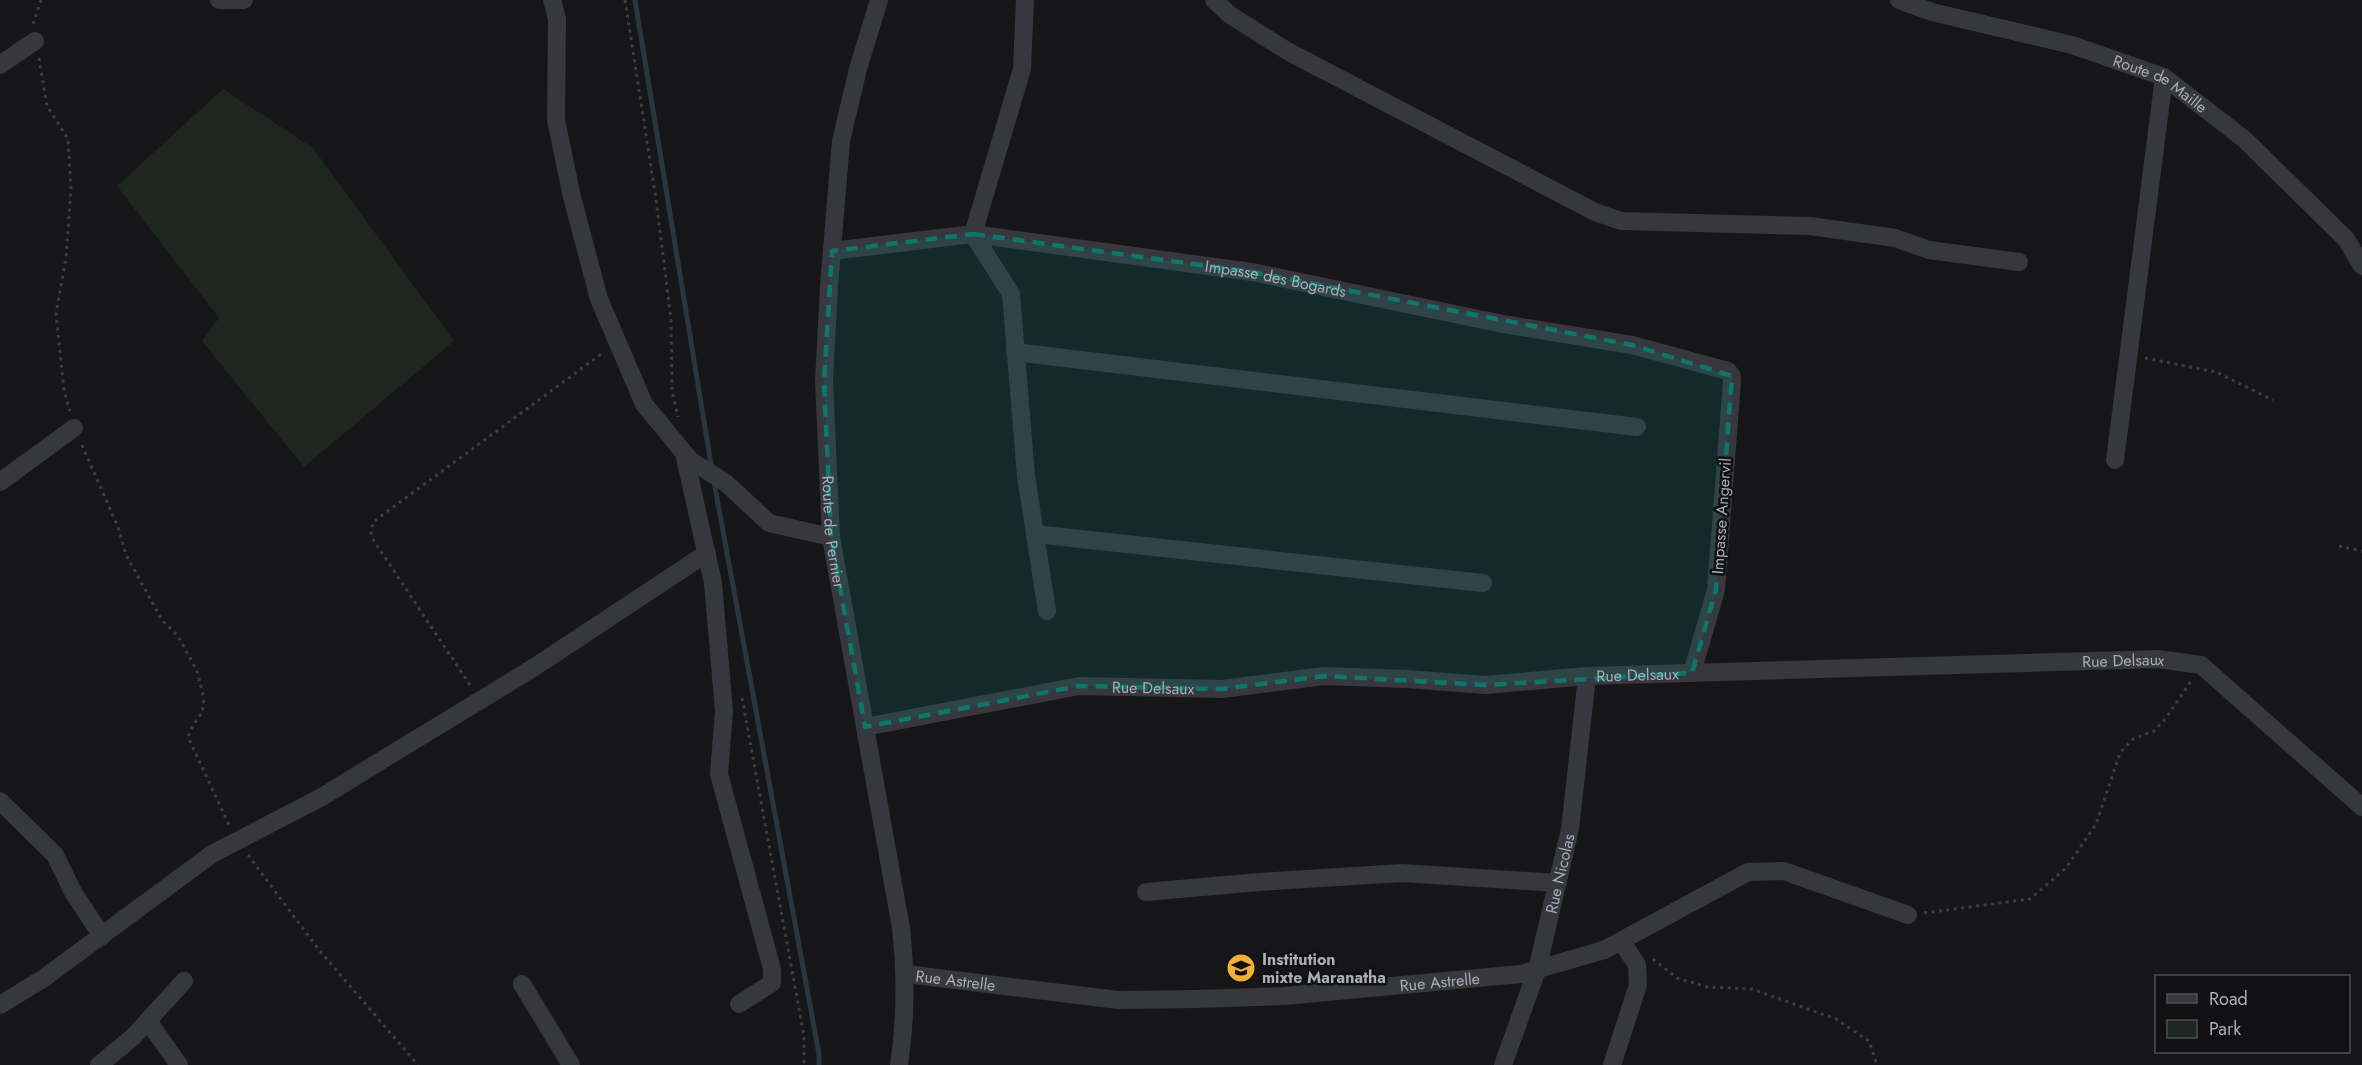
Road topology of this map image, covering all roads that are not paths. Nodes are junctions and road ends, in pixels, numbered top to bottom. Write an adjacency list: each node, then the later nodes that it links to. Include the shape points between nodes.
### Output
1 (219, 0): 2 (street)
2 (244, 0)
3 (552, 0): 19 (street, via 557,19 556,120 599,300 644,404)
4 (879, 0): 12 (street, Route de Pernier, via 841,141)
5 (1025, 0): 11 (street, via 1022,69)
6 (1214, 0): 13 (street, via 1230,15 1289,52 1595,212 1621,221 1810,226 1895,238 1929,250)
7 (1899, 0): 10 (street, Route de Maille, via 1932,12 2072,45)
8 (35, 41): 9 (street)
9 (0, 65)
10 (2164, 77): 14 (street, Route de Maille, via 2244,139 2346,239); 20 (street)
11 (973, 234): 12 (street, Impasse des Bogards); 15 (street, via 1011,294); 16 (street, Impasse des Bogards, via 1252,272 1503,324 1632,345)
12 (832, 251): 23 (street, Route de Pernier, via 824,381)
13 (2019, 262)
14 (2362, 266)
15 (1015, 352): 17 (street); 22 (street)
16 (1714, 368): 27 (street, Impasse Angervil, via 1728,371 1732,381 1716,590)
17 (1637, 427)
18 (74, 428): 21 (street)
19 (687, 457): 23 (street, via 726,483 768,523); 24 (street)
20 (2115, 460)
21 (0, 482)
22 (1035, 534): 25 (street); 26 (street)
23 (831, 537): 29 (street, Route de Pernier)
24 (707, 553): 35 (street, via 480,701 320,798 212,854); 41 (street, via 723,687 719,774 772,969 772,983)
25 (1483, 583)
26 (1047, 611)
27 (1692, 674): 28 (street, Rue Delsaux); 31 (street, Rue Delsaux, via 2158,659 2201,666)
28 (1587, 676): 29 (street, Rue Delsaux, via 1486,686 1324,676 1222,689 1078,686); 32 (street, Rue Nicolas, via 1570,829)
29 (865, 727): 38 (street, Route de Pernier)
30 (0, 801): 35 (street, via 55,855 73,892)
31 (2362, 807)
32 (1558, 883): 33 (street, via 1402,873); 37 (street, Rue Nicolas)
33 (1146, 892)
34 (1908, 915): 36 (street, Rue Astrelle, via 1784,871 1748,872)
35 (102, 936): 42 (street)
36 (1622, 942): 37 (street, Rue Astrelle); 49 (street, via 1637,965 1638,985)
37 (1537, 970): 38 (street, Rue Astrelle, via 1295,995 1118,1000); 48 (street, Rue Nicolas)
38 (906, 974): 47 (street, Route de Pernier)
39 (184, 981): 43 (street)
40 (522, 984): 46 (street)
41 (740, 1004)
42 (0, 1005)
43 (148, 1021): 44 (street); 45 (street)
44 (99, 1065)
45 (179, 1065)
46 (571, 1065)
47 (899, 1065)
48 (1503, 1065)
49 (1612, 1065)

